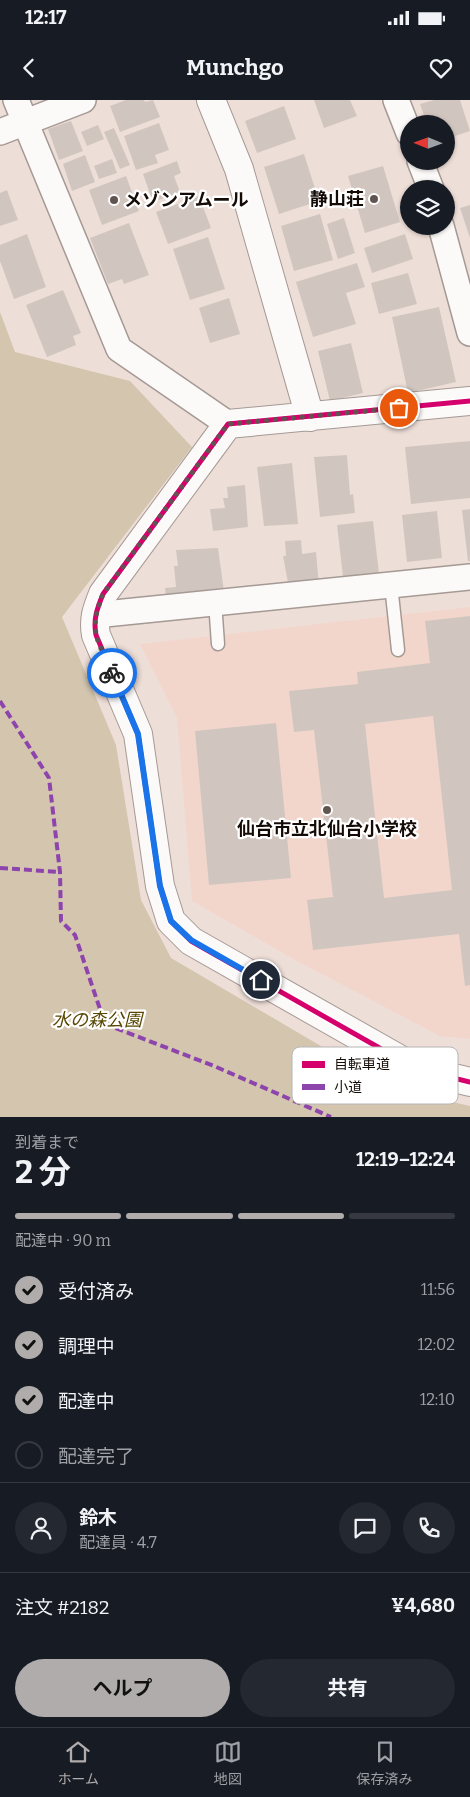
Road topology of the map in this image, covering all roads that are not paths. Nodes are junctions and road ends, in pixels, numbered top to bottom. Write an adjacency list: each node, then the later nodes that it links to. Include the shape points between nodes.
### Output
1 (83, 100): 4 (street)
2 (212, 100): 10 (street, via 239,169)
3 (396, 100): 5 (street)
4 (20, 111): 6 (street); 11 (street, via 119,349)
5 (402, 115)
6 (0, 132)
7 (443, 235): 8 (street)
8 (470, 333)
9 (470, 401): 10 (street)
10 (310, 417): 11 (street)
11 (228, 424): 15 (street, via 103,594)
12 (470, 576): 13 (street)
13 (391, 585): 14 (street); 17 (lane)
14 (215, 602): 15 (street); 16 (lane)
15 (95, 615): 18 (street, via 96,635 138,734 160,886 171,921 191,940)
16 (218, 644)
17 (398, 650)
18 (378, 1047)

